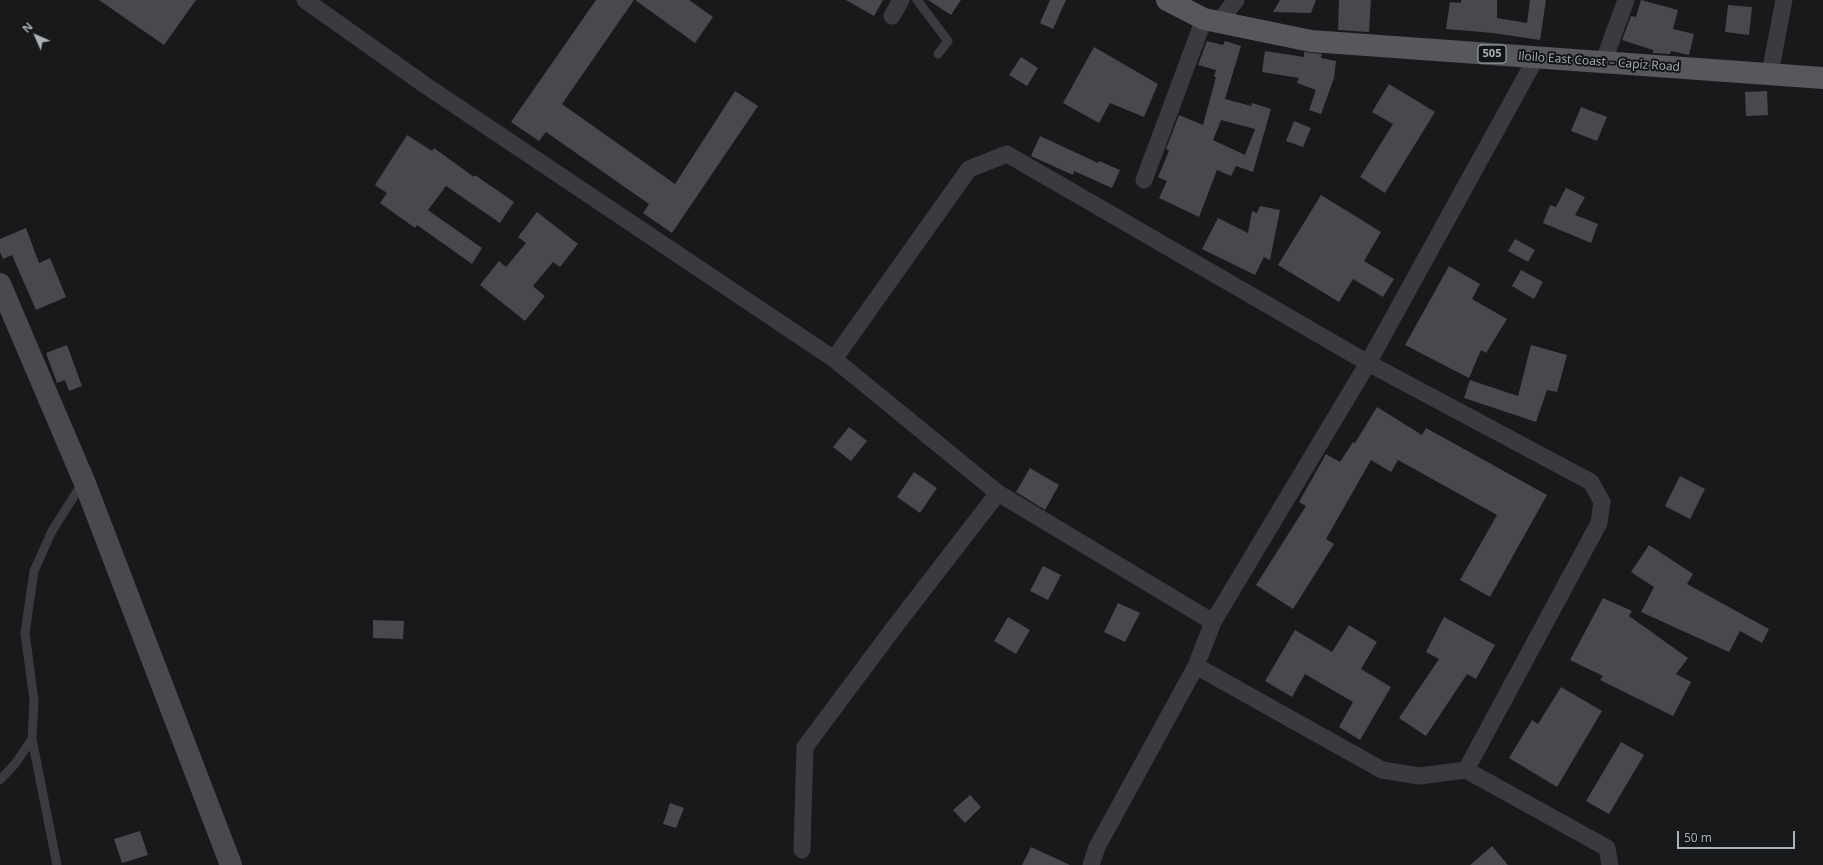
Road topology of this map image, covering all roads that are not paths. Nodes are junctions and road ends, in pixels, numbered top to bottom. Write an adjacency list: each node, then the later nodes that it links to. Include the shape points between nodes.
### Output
1 (305, 0): 17 (street, via 425,85)
2 (901, 0): 8 (street)
3 (917, 0): 10 (lane, via 948,41)
4 (1167, 0): 9 (main road, Iloilo East Coast – Capiz Road / 505)
5 (1236, 0): 9 (street)
6 (1626, 0): 12 (street)
7 (1784, 0): 13 (street)
8 (892, 16)
9 (1211, 21): 11 (main road, Iloilo East Coast – Capiz Road / 505, via 1311,41); 15 (street)
10 (938, 54)
11 (1536, 58): 12 (main road, Iloilo East Coast – Capiz Road / 505); 18 (street)
12 (1603, 63): 13 (main road, Iloilo East Coast – Capiz Road / 505)
13 (1770, 73): 14 (main road, Iloilo East Coast – Capiz Road / 505)
14 (1823, 78)
15 (1144, 180)
16 (0, 284): 19 (main road)
17 (834, 359): 18 (street, via 970,169 1007,154); 20 (street)
18 (1368, 363): 21 (street); 24 (street, via 1591,482 1602,502 1600,523)
19 (84, 481): 23 (lane, via 52,531 34,571 25,633 34,700); 28 (main road)
20 (998, 493): 21 (street); 26 (street, via 805,747)
21 (1213, 622): 22 (street)
22 (1196, 666): 24 (street, via 1382,770 1419,776); 29 (street, via 1097,847)
23 (32, 739): 25 (lane); 27 (lane)
24 (1466, 770): 30 (street, via 1607,848)
25 (0, 780)
26 (802, 850)
27 (57, 865)
28 (231, 865)
29 (1091, 865)
30 (1610, 865)

